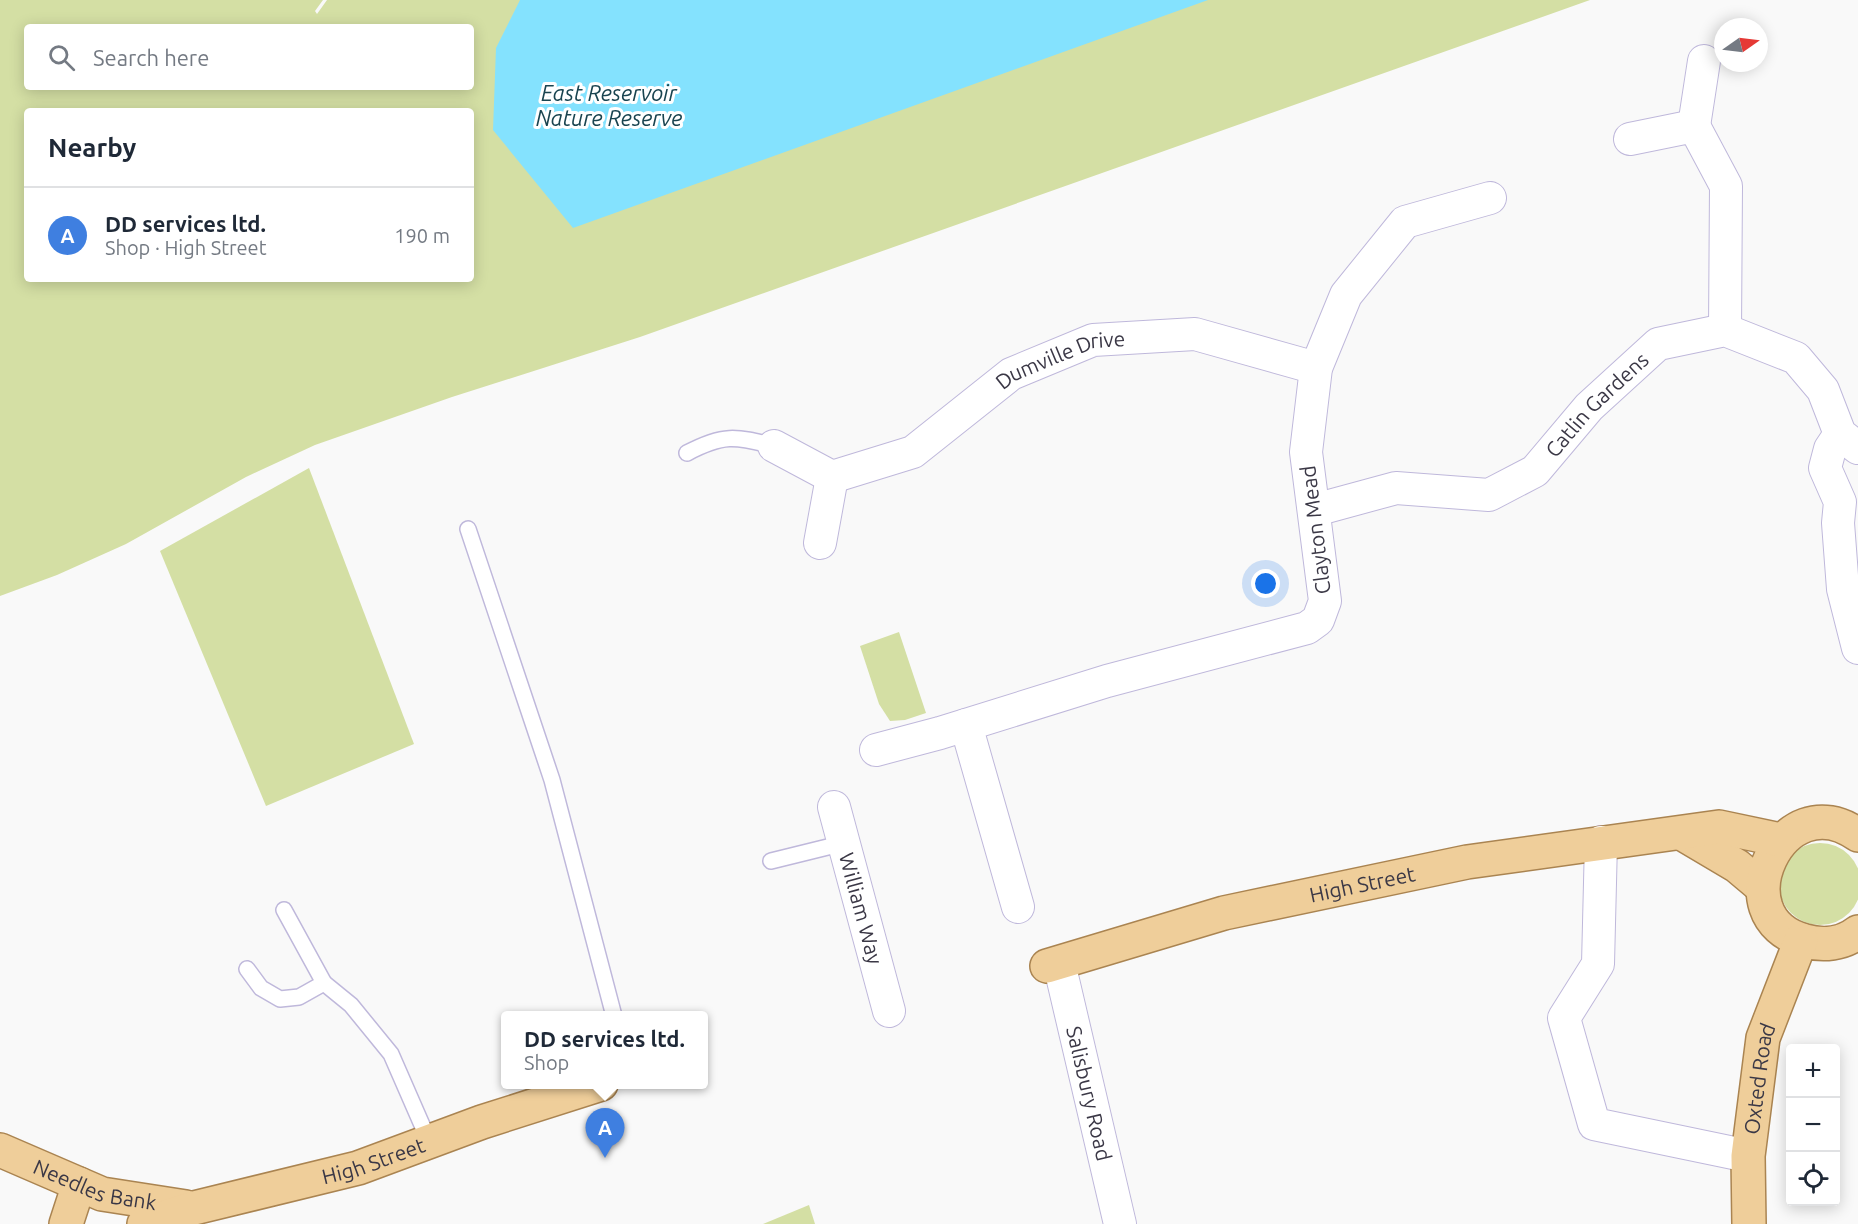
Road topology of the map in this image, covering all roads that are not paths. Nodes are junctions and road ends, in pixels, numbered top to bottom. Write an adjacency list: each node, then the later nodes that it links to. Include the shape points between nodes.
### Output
1 (1704, 61): 2 (street)
2 (1694, 126): 3 (street); 5 (street, via 1726,186)
3 (1630, 139)
4 (1490, 198): 6 (street, Clayton Mead, via 1405,222 1346,296)
5 (1725, 330): 7 (street, via 1796,358 1823,390); 12 (street, Catlin Gardens, via 1658,344 1589,407 1535,471 1489,495 1396,488)
6 (1316, 368): 10 (street, Dumville Drive, via 1195,334 1093,340 1011,374 913,452); 12 (street, Clayton Mead, via 1306,452)
7 (1849, 441): 11 (street, via 1830,449 1825,468)
8 (774, 446): 9 (lane, via 727,437); 10 (street)
9 (687, 453)
10 (832, 477): 14 (street)
11 (1849, 495): 15 (street, via 1838,523 1843,589)
12 (1315, 510): 16 (street, Clayton Mead, via 1325,601 1318,620 1307,628 1107,681)
13 (468, 529): 33 (lane, via 552,780)
14 (820, 543)
15 (1858, 648)
16 (966, 725): 17 (street, Clayton Mead); 26 (street)
17 (876, 750)
18 (834, 807): 23 (street, William Way)
19 (1683, 834): 21 (main road, High Street, via 1719,827); 22 (main road, High Street); 25 (main road, via 1737,866)
20 (1858, 836): 21 (main road, via 1844,827 1820,824 1797,829)
21 (1782, 840): 25 (main road, via 1771,853)
22 (1600, 842): 30 (main road, High Street, via 1467,862 1224,913); 38 (street, via 1598,964 1564,1018 1594,1124)
23 (844, 843): 24 (lane); 34 (street, William Way)
24 (771, 861)
25 (1762, 887): 29 (main road, via 1770,914 1789,934)
26 (1018, 907)
27 (284, 910): 32 (lane)
28 (1858, 932): 29 (main road, via 1825,944)
29 (1801, 940): 38 (main road, Oxted Road, via 1763,1038)
30 (1053, 964): 43 (street, Salisbury Road)
31 (247, 969): 32 (lane, via 261,988 280,999 299,996)
32 (324, 984): 36 (lane, via 351,1005 391,1054)
33 (613, 1011)
34 (889, 1011)
35 (586, 1089): 36 (main road, High Street)
36 (429, 1141): 40 (main road, High Street, via 358,1167)
37 (0, 1150): 39 (main road, Needles Bank)
38 (1748, 1156): 44 (main road, Oxted Road)
39 (79, 1184): 40 (main road, Needles Bank, via 102,1194); 41 (main road)
40 (194, 1208): 42 (main road, High Street)
41 (66, 1224)
42 (144, 1224)
43 (1120, 1224)
44 (1749, 1224)

